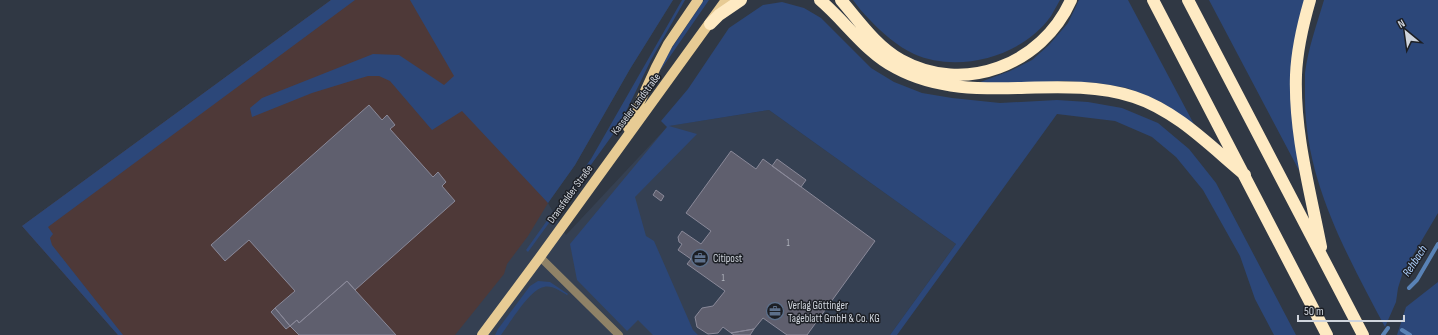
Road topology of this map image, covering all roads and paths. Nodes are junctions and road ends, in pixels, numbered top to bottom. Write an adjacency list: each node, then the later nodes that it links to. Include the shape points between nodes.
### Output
1 (698, 0): 11 (main road, Kasseler Landstraße, via 682,21 662,56)
2 (726, 0): 10 (main road, Kasseler Landstraße)
3 (741, 0): 10 (highway)
4 (820, 0): 12 (highway, via 875,54 912,76 969,88 1064,86 1101,89 1134,97 1178,121)
5 (841, 0): 6 (highway, via 882,47 901,60 933,71 963,74 978,73 1006,65 1034,49 1055,28)
6 (1071, 0)
7 (1153, 0): 12 (highway)
8 (1188, 0): 14 (highway)
9 (1310, 0): 14 (highway, via 1300,41 1296,92 1298,130)
10 (710, 24): 11 (main road, Kasseler Landstraße)
11 (620, 146): 13 (main road, Dransfelder Straße)
12 (1245, 175): 17 (highway)
13 (540, 257): 15 (main road, Dransfelder Straße); 16 (street)
14 (1323, 260): 18 (highway)
15 (482, 335)
16 (619, 335)
17 (1327, 335)
18 (1363, 335)

